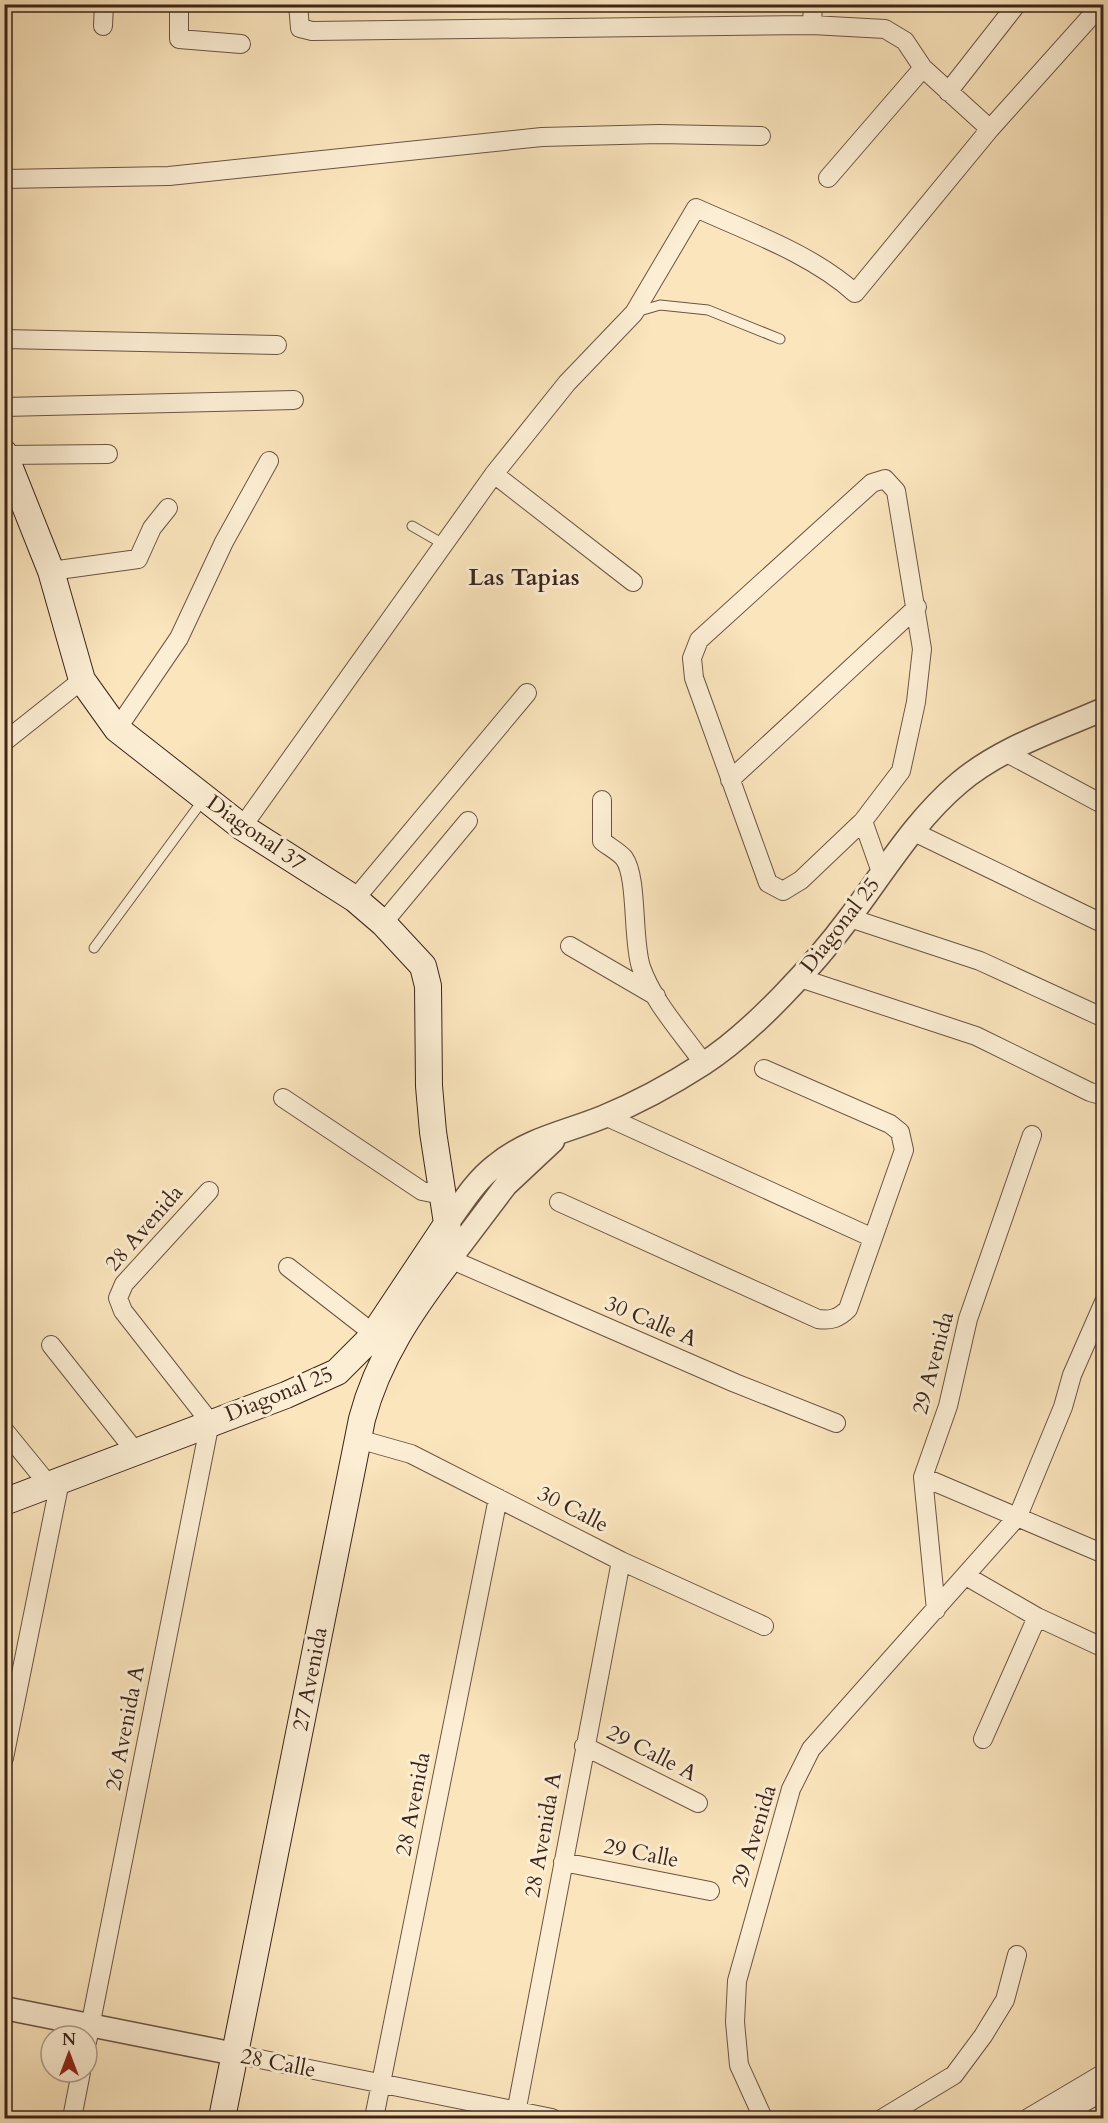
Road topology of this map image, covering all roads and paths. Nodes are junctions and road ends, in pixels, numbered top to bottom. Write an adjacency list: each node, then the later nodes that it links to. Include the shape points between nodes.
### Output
1 (104, 4): 8 (street)
2 (179, 4): 9 (street, via 180,40)
3 (298, 4): 7 (street, via 300,28 312,31)
4 (813, 4): 7 (street)
5 (1017, 4): 11 (street)
6 (1102, 4): 12 (street)
7 (812, 25): 10 (street, via 885,29 904,41)
8 (103, 26)
9 (241, 44)
10 (923, 68): 11 (street); 14 (street)
11 (948, 92): 12 (street)
12 (990, 129): 16 (street, via 855,293 811,263 696,208)
13 (761, 136): 15 (street, via 542,137 192,174)
14 (828, 178)
15 (4, 179)
16 (634, 313): 18 (lane, via 660,304 708,310); 25 (street, via 567,383)
17 (4, 339): 19 (street)
18 (780, 339)
19 (277, 345)
20 (294, 400): 21 (street)
21 (4, 407)
22 (5, 454): 23 (street); 29 (main road, Diagonal 37)
23 (108, 454)
24 (270, 461): 35 (street, via 224,542 178,638)
25 (494, 474): 28 (street); 30 (street)
26 (168, 508): 29 (street, via 152,528 140,558)
27 (412, 526): 28 (lane)
28 (445, 545): 44 (street)
29 (51, 571): 32 (main road, Diagonal 37)
30 (633, 582)
31 (917, 607): 38 (street); 38 (street, via 896,491 885,479 872,483 699,640 692,658 694,678); 43 (street, via 921,660 901,771)
32 (82, 681): 35 (main road, Diagonal 37); 36 (street)
33 (527, 693): 47 (street)
34 (1104, 709): 37 (street, Diagonal 25)
35 (117, 729): 39 (main road, Diagonal 37)
36 (4, 742)
37 (1005, 752): 41 (street); 45 (street, Diagonal 25, via 957,785)
38 (730, 780): 43 (street, via 768,883 783,891 801,880)
39 (204, 798): 44 (main road, Diagonal 37); 52 (lane)
40 (602, 800): 54 (street, via 602,841 624,858 633,890 639,959)
41 (1104, 805)
42 (468, 821): 49 (street)
43 (863, 821): 46 (street)
44 (242, 827): 47 (main road, Diagonal 37)
45 (914, 832): 46 (street, Diagonal 25); 50 (street)
46 (881, 872): 48 (street, Diagonal 25)
47 (355, 899): 49 (main road, Diagonal 37)
48 (850, 918): 53 (street, Diagonal 25); 55 (street, via 980,961)
49 (383, 923): 64 (main road, Diagonal 37, via 420,960 427,980 429,1086)
50 (1104, 924)
51 (570, 946): 54 (street)
52 (94, 948)
53 (800, 978): 56 (street, Diagonal 25); 58 (street, via 975,1036)
54 (656, 996): 56 (street)
55 (1104, 1018)
56 (704, 1064): 60 (street, Diagonal 25)
57 (765, 1069): 67 (street, via 890,1124 900,1132 904,1150)
58 (1104, 1096)
59 (283, 1098): 64 (street, via 422,1191)
60 (605, 1116): 61 (street, Diagonal 25); 67 (street)
61 (566, 1131): 66 (street, Diagonal 25, via 528,1144 494,1166); 68 (street, Diagonal 25, via 506,1185)
62 (1032, 1135): 80 (street, 29 Avenida, via 968,1319 948,1406)
63 (209, 1191): 75 (street, 28 Avenida, via 124,1284 118,1298 123,1311)
64 (442, 1195): 66 (main road, Diagonal 37)
65 (559, 1202): 67 (street, via 824,1320 837,1318 848,1309)
66 (447, 1224): 68 (main road, Diagonal 37); 71 (main road, Diagonal 25)
67 (873, 1238)
68 (450, 1259): 74 (main road, 27 Avenida, via 415,1305); 76 (street, 30 Calle A, via 735,1383)
69 (288, 1267): 71 (street)
70 (1104, 1302): 84 (street, 29 Avenida)
71 (374, 1334): 73 (main road, Diagonal 25)
72 (51, 1345): 79 (street)
73 (348, 1363): 74 (main road); 75 (main road, Diagonal 25, via 308,1386)
74 (374, 1382): 78 (main road, 27 Avenida)
75 (210, 1422): 79 (main road, Diagonal 25); 101 (street, 26 Avenida A)
76 (836, 1422)
77 (4, 1430): 81 (street)
78 (358, 1439): 82 (street, 30 Calle, via 411,1454); 103 (main road, 27 Avenida)
79 (135, 1451): 81 (main road, Diagonal 25)
80 (923, 1477): 84 (street); 88 (street, 29 Avenida)
81 (54, 1483): 83 (main road, Diagonal 25); 94 (street)
82 (498, 1498): 86 (street, 30 Calle); 106 (street, 28 Avenida)
83 (4, 1502)
84 (1018, 1516): 85 (street); 87 (street, 29 Avenida)
85 (1104, 1554)
86 (621, 1561): 90 (street, 30 Calle); 93 (street, 28 Avenida A)
87 (966, 1576): 88 (street, 29 Avenida); 89 (street)
88 (936, 1610): 113 (street, 29 Avenida, via 811,1749 791,1790 737,1981 739,2065)
89 (1038, 1617): 91 (street); 92 (street)
90 (765, 1626)
91 (1104, 1648)
92 (983, 1739)
93 (584, 1746): 95 (street, 29 Calle A); 96 (street, 28 Avenida A)
94 (4, 1758)
95 (698, 1803)
96 (563, 1862): 97 (street, 29 Calle); 108 (street, 28 Avenida A)
97 (710, 1891)
98 (1017, 1955): 114 (street, via 1005,2000 954,2074)
99 (4, 2008): 100 (street, 28 Calle)
100 (56, 2024)
101 (91, 2024)
102 (99, 2035): 103 (street, 28 Calle)
103 (235, 2054): 106 (street, 28 Calle); 110 (main road, 27 Avenida)
104 (1104, 2073): 115 (street)
105 (79, 2084): 109 (street)
106 (381, 2084): 108 (street, 28 Calle); 111 (street, 28 Avenida)
107 (1104, 2091): 116 (street)
108 (516, 2115): 112 (street, 28 Calle)
109 (72, 2118)
110 (222, 2118)
111 (374, 2118)
112 (552, 2118)
113 (763, 2118)
114 (883, 2118)
115 (1029, 2118)
116 (1057, 2118)

